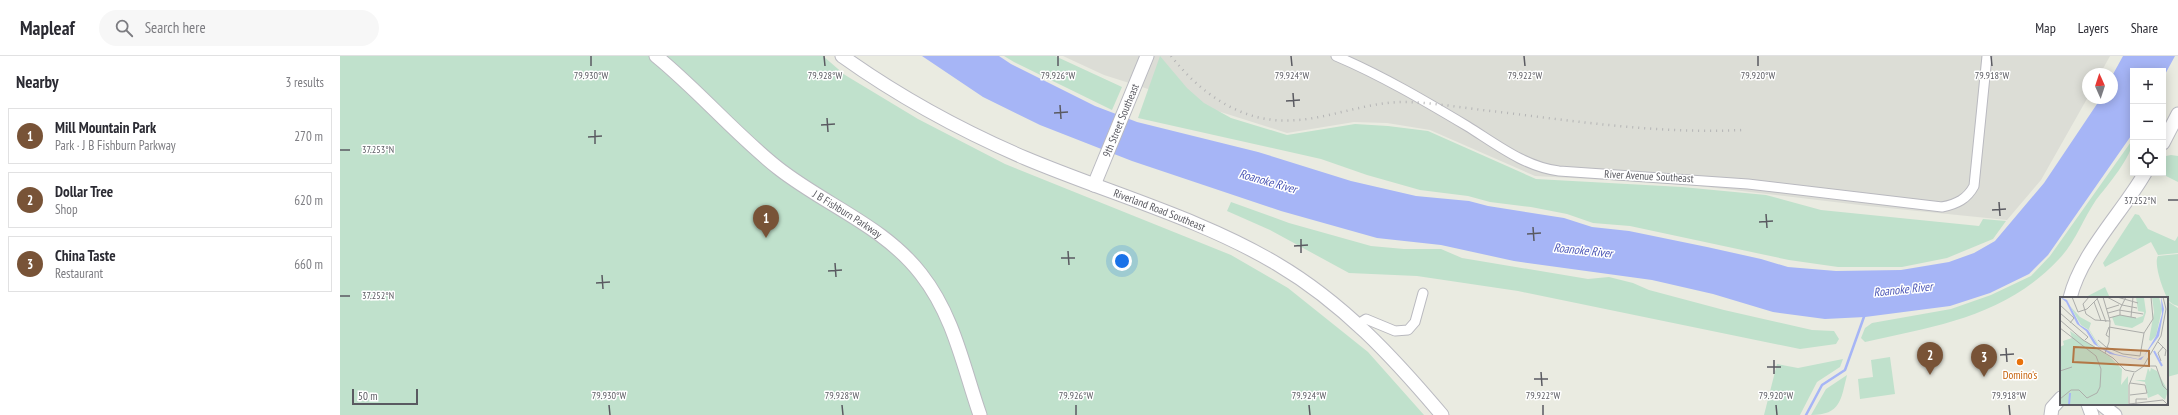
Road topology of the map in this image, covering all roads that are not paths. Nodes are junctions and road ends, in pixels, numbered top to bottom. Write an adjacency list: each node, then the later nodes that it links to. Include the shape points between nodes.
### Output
1 (656, 56): 15 (main road, J B Fishburn Parkway, via 779,169 802,186 876,230 910,260 947,314)
2 (842, 56): 9 (main road, Riverland Road Southeast, via 882,83 979,136)
3 (1147, 56): 9 (main road, 9th Street Southeast)
4 (1336, 56): 5 (street, River Avenue Southeast, via 1411,93 1527,162 1554,171 1748,184 1942,207 1965,198 1974,186)
5 (1987, 56)
6 (2178, 114): 7 (main road)
7 (2164, 140)
8 (2143, 176): 11 (main road, via 2088,257 2072,288)
9 (1094, 185): 12 (main road, Riverland Road Southeast, via 1250,249 1308,285)
10 (1422, 293): 12 (street, via 1415,322 1408,330 1396,331 1366,319)
11 (2070, 297)
12 (1358, 324): 16 (main road, Riverland Road Southeast, via 1391,356)
13 (2060, 399): 17 (main road, via 2052,408)
14 (2094, 410): 18 (main road)
15 (980, 415)
16 (1442, 415)
17 (2050, 415)
18 (2115, 415)

